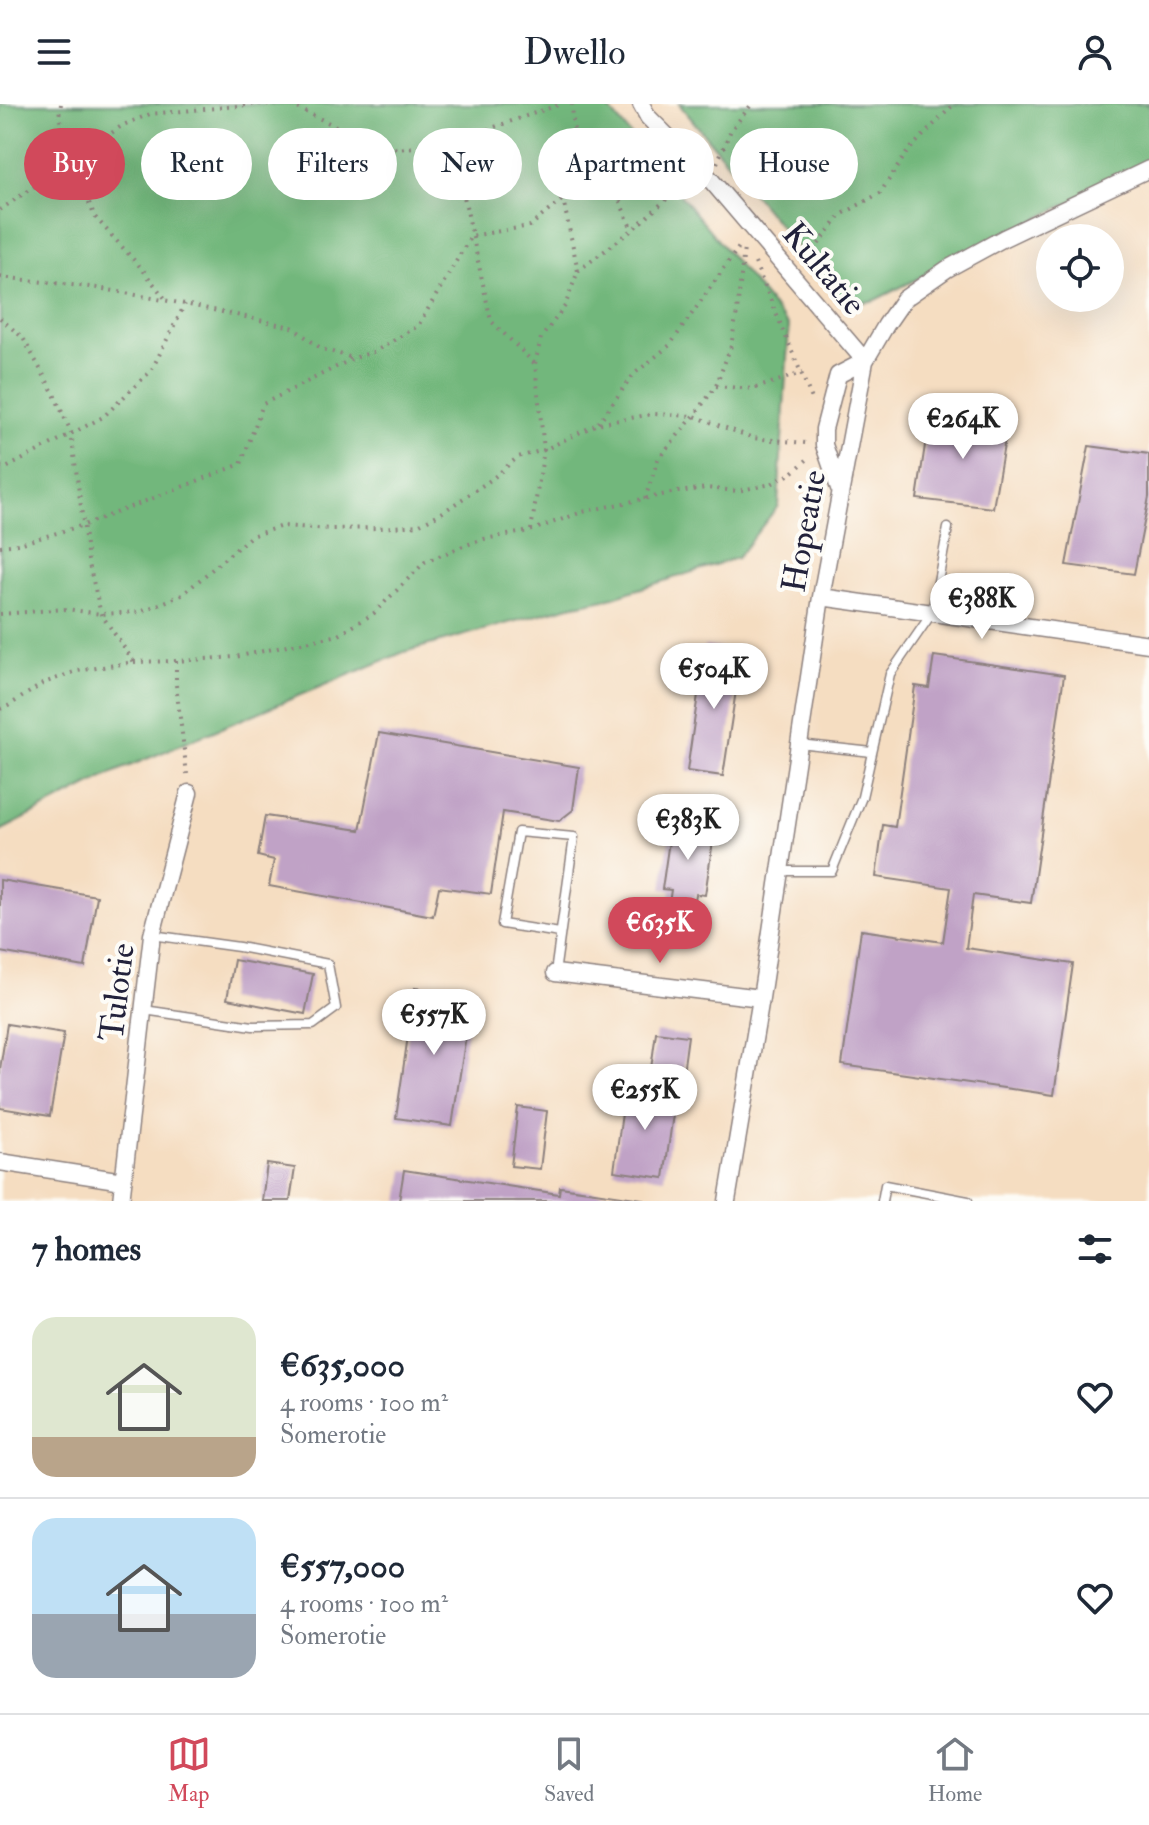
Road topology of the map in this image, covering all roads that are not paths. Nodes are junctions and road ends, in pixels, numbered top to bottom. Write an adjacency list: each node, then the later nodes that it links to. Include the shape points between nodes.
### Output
1 (641, 104): 3 (street, Kultatie)
2 (1149, 169): 3 (street, Hopeatie, via 947,269 904,299)
3 (865, 361): 4 (street, Hopeatie); 4 (street, Kultatie, via 838,375 824,437)
4 (840, 489): 6 (street, Hopeatie)
5 (948, 528): 7 (lane)
6 (821, 597): 7 (street); 9 (street, Hopeatie)
7 (932, 613): 8 (street); 10 (lane, via 890,674)
8 (1149, 644)
9 (799, 744): 10 (lane); 12 (street, Hopeatie)
10 (872, 752): 12 (lane, via 862,797 832,871)
11 (189, 793): 14 (street, Tulotie)
12 (780, 871): 16 (street, Hopeatie)
13 (560, 933): 13 (lane, via 574,837 518,832 502,924); 15 (lane)
14 (152, 935): 17 (street, Tulotie); 17 (lane, via 328,964 336,1008 313,1025 253,1026)
15 (555, 973): 16 (street)
16 (761, 998): 21 (street, Hopeatie)
17 (143, 1009): 19 (street, Tulotie)
18 (0, 1162): 19 (street)
19 (123, 1181): 20 (street, Tulotie)
20 (121, 1201)
21 (727, 1201)
22 (882, 1201): 23 (lane, via 885,1185)
23 (968, 1201)

